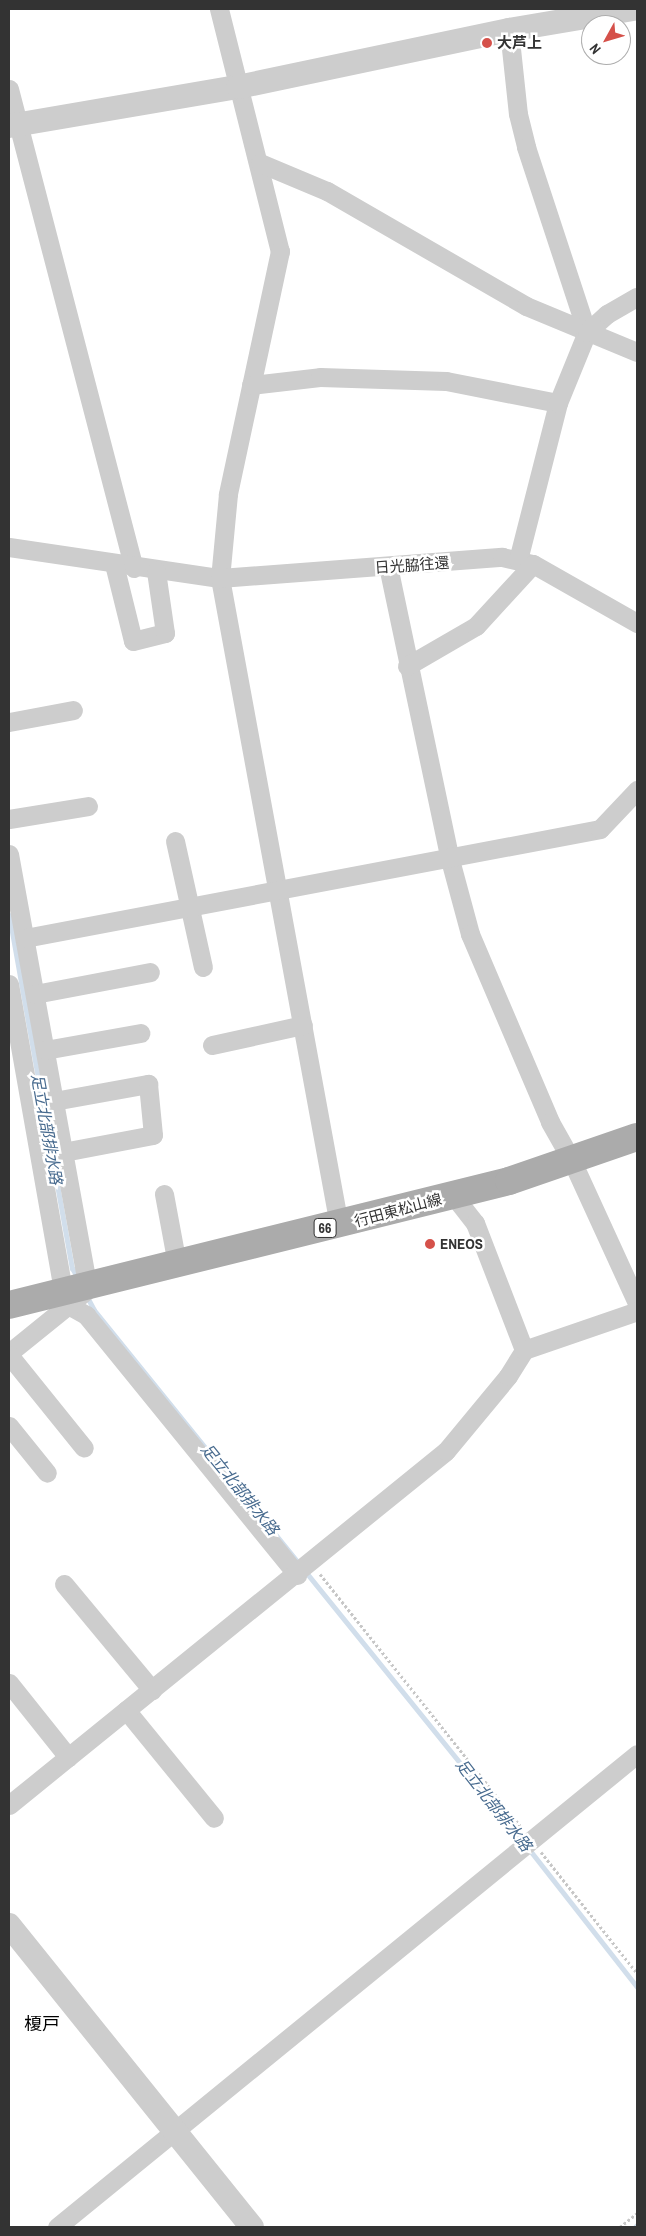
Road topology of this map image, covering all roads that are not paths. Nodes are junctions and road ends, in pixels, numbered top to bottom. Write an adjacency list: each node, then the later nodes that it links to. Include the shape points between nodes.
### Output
1 (219, 9): 4 (street)
2 (633, 9): 3 (street)
3 (509, 30): 4 (street); 9 (street, via 518,114 526,147)
4 (238, 86): 6 (street); 7 (street)
5 (9, 90): 6 (street)
6 (13, 125): 17 (street)
7 (260, 163): 9 (street, via 327,191 526,306); 11 (street, via 280,251)
8 (637, 298): 9 (street, via 606,314)
9 (587, 332): 10 (street); 12 (street)
10 (637, 352)
11 (251, 385): 12 (street, via 320,377 446,381); 19 (street, via 228,494)
12 (558, 403): 14 (street)
13 (9, 547): 15 (street, 日光脇往還)
14 (525, 562): 16 (street, 日光脇往還, via 502,558); 20 (street); 21 (street, via 476,626)
15 (114, 564): 17 (street, 日光脇往還); 18 (street, via 133,641 165,633)
16 (388, 566): 19 (street, 日光脇往還); 21 (street)
17 (134, 568): 18 (street, 日光脇往還)
18 (156, 571): 19 (street, 日光脇往還)
19 (220, 578): 30 (street)
20 (637, 623)
21 (407, 666): 29 (street)
22 (73, 710): 23 (street)
23 (9, 722)
24 (637, 790): 29 (street, via 600,829)
25 (88, 806): 26 (street)
26 (9, 819)
27 (175, 841): 31 (street)
28 (9, 854): 32 (street)
29 (449, 856): 30 (street); 44 (street, via 470,934 550,1122)
30 (278, 888): 31 (street); 37 (street)
31 (190, 906): 32 (street); 33 (street)
32 (26, 938): 36 (street)
33 (203, 967)
34 (150, 972): 36 (street)
35 (9, 984): 49 (street)
36 (35, 994): 40 (street)
37 (303, 1026): 39 (street); 47 (street)
38 (140, 1033): 40 (street)
39 (212, 1045)
40 (45, 1050): 41 (street)
41 (54, 1101): 43 (street); 43 (street, via 148,1084 154,1134)
42 (637, 1137): 44 (main road, 行田東松山線 / 66)
43 (63, 1152): 49 (street)
44 (572, 1161): 46 (main road, 行田東松山線 / 66); 50 (street)
45 (164, 1194): 48 (street)
46 (453, 1195): 47 (main road, 行田東松山線 / 66); 53 (street, via 475,1223)
47 (339, 1225): 48 (main road, 行田東松山線 / 66)
48 (177, 1264): 49 (main road, 行田東松山線 / 66)
49 (73, 1294): 51 (main road, 行田東松山線 / 66); 54 (street); 58 (street, via 86,1315)
50 (637, 1303)
51 (9, 1305)
52 (637, 1310): 53 (street)
53 (524, 1350): 58 (street, via 508,1376 446,1451)
54 (9, 1354): 56 (street)
55 (9, 1426): 57 (street)
56 (84, 1448)
57 (47, 1473)
58 (297, 1575): 61 (street)
59 (64, 1584): 61 (street)
60 (9, 1683): 64 (street)
61 (152, 1690): 62 (street)
62 (126, 1710): 64 (street); 66 (street)
63 (637, 1754): 68 (street)
64 (68, 1757): 65 (street)
65 (9, 1805)
66 (214, 1818)
67 (9, 1924): 68 (street)
68 (175, 2132): 69 (street); 70 (street)
69 (57, 2227)
70 (252, 2227)

